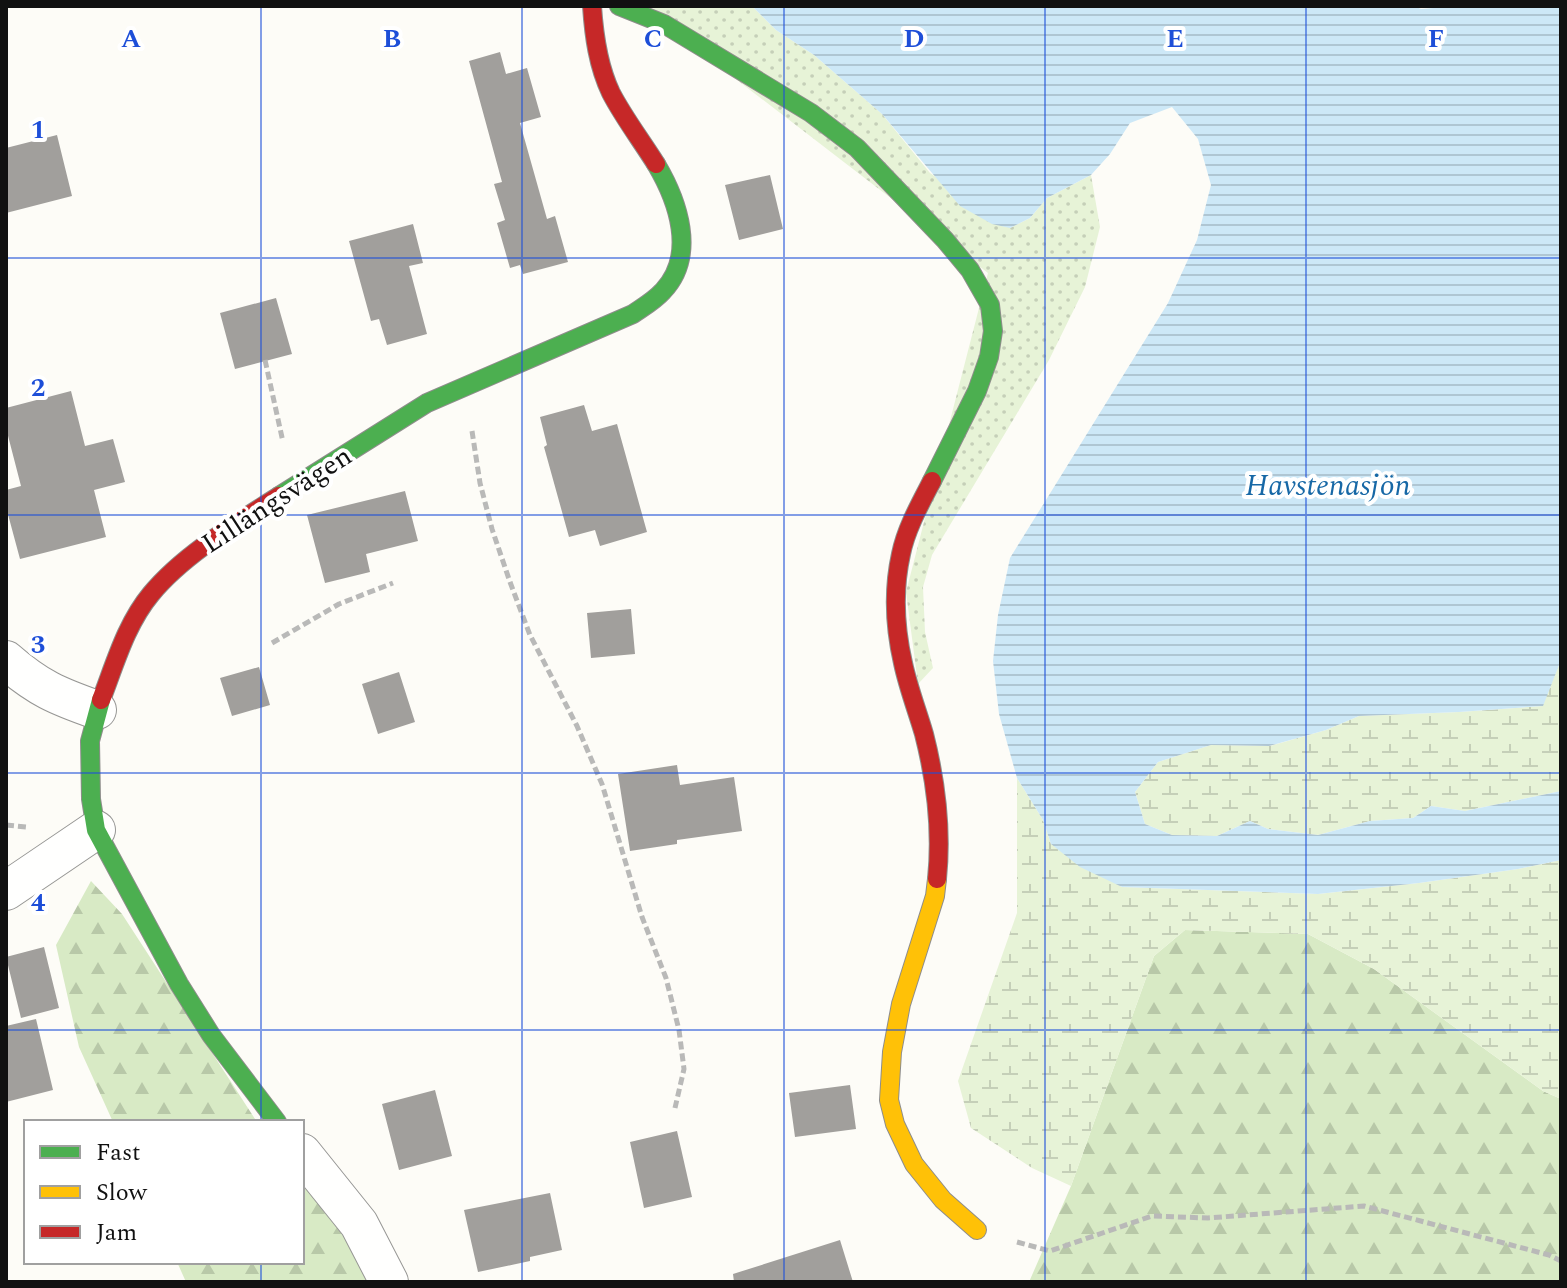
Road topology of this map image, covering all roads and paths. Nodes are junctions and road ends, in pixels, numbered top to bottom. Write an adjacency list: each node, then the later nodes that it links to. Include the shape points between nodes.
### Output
1 (592, 6): 4 (street, Lillängsvägen, via 600,63 611,92 667,183 680,217 682,247 675,274 659,295 633,314)
2 (619, 6): 15 (street, via 664,24 811,113 857,148 945,240 990,305 989,357 918,508 901,552 896,592 896,629 937,799 940,850 935,896 901,1004 889,1100 914,1164)
3 (265, 360): 5 (path)
4 (461, 388): 5 (street, Lillängsvägen, via 427,403); 12 (path, via 480,483 510,582 602,784 666,978 684,1069)
5 (293, 488): 9 (street, Lillängsvägen, via 229,528 151,594 126,634)
6 (393, 583): 7 (path, via 339,604)
7 (272, 643)
8 (6, 660): 9 (street, via 56,695)
9 (97, 710): 10 (street, Lillängsvägen, via 89,772)
10 (96, 830): 11 (street); 13 (street, Lillängsvägen, via 179,984)
11 (6, 891)
12 (675, 1108)
13 (275, 1120)
14 (304, 1155): 17 (street, via 359,1224)
15 (977, 1230): 16 (path, via 1050,1251 1152,1216 1208,1218 1364,1206)
16 (1561, 1261)
17 (389, 1282)

